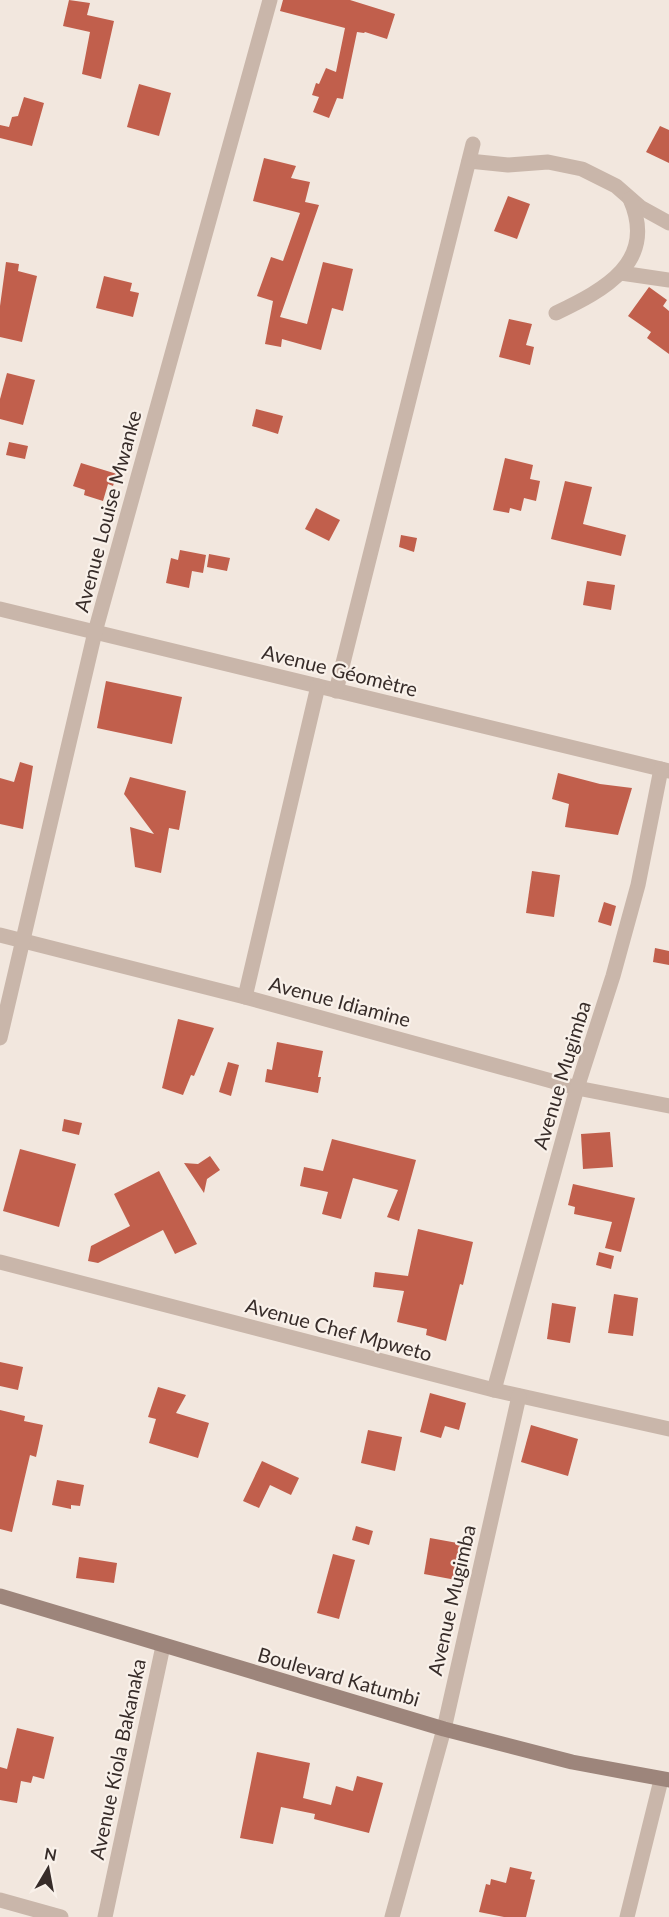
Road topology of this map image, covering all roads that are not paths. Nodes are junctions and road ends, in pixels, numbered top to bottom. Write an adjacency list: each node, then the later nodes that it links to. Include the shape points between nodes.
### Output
1 (270, 0): 10 (street, Avenue Louise Mwanke)
2 (473, 144): 3 (street)
3 (469, 161): 4 (street, via 564,164 599,177); 12 (street)
4 (629, 198): 5 (street); 6 (street, via 638,227 632,258)
5 (669, 223)
6 (621, 273): 7 (street); 8 (street, via 609,285)
7 (669, 280)
8 (556, 313)
9 (0, 609): 10 (street, Avenue Géomètre)
10 (95, 632): 11 (street, Avenue Géomètre); 15 (street, Avenue Louise Mwanke)
11 (318, 686): 12 (street, Avenue Géomètre); 16 (street)
12 (336, 691): 13 (street, Avenue Géomètre)
13 (665, 770): 18 (street, Avenue Mugimba, via 613,976)
14 (0, 935): 15 (street, Avenue Idiamine)
15 (23, 941): 16 (street, Avenue Idiamine); 17 (street, Avenue Louise Mwanke)
16 (245, 997): 18 (street, Avenue Idiamine)
17 (0, 1038)
18 (577, 1088): 19 (street, Avenue Idiamine); 21 (street, Avenue Mugimba)
19 (669, 1106)
20 (0, 1262): 21 (street, Avenue Chef Mpweto)
21 (494, 1390): 22 (street, Avenue Chef Mpweto)
22 (519, 1396): 23 (street, Avenue Chef Mpweto); 26 (street, Avenue Mugimba)
23 (669, 1429)
24 (0, 1596): 25 (street, Boulevard Katumbi)
25 (163, 1646): 26 (street, Boulevard Katumbi); 30 (street, Avenue Kiola Bakanaka)
26 (444, 1729): 27 (street, Boulevard Katumbi, via 572,1762); 31 (street, Avenue Mugimba)
27 (665, 1780): 32 (street)
28 (0, 1900): 29 (street)
29 (61, 1917)
30 (105, 1917)
31 (392, 1917)
32 (627, 1917)

